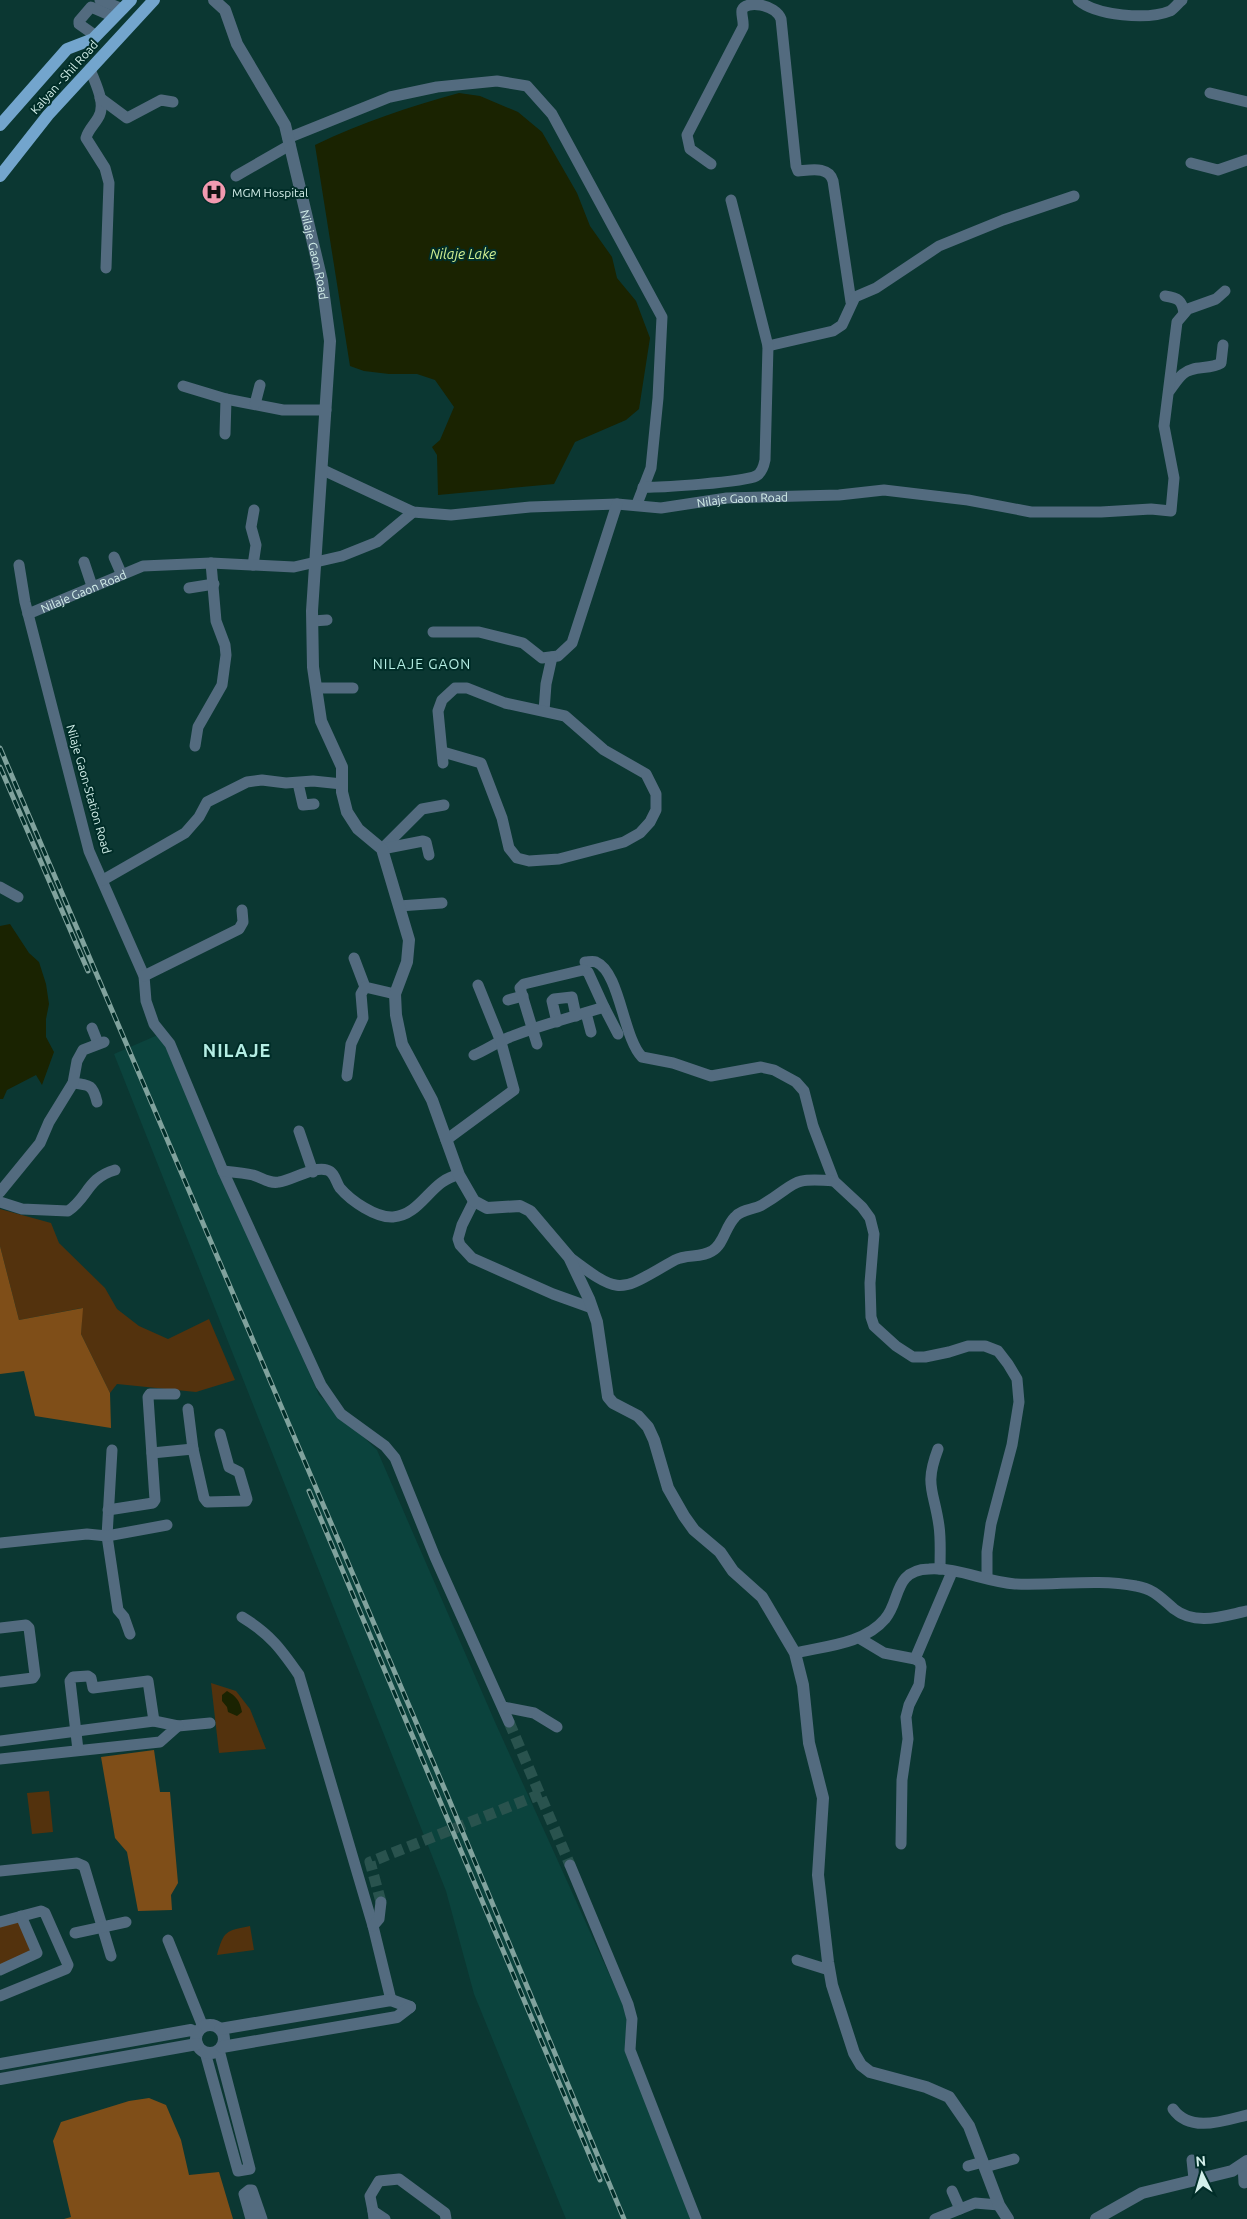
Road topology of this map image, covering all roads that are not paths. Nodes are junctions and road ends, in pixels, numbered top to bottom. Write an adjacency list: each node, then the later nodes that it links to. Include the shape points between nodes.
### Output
1 (100, 0): 6 (street)
2 (154, 0): 8 (main road, Kalyan - Shil Road)
3 (214, 0): 14 (street, Nilaje Gaon Road, via 226,10 237,44 284,125)
4 (1078, 0): 5 (street, via 1107,13 1150,15 1171,10)
5 (1182, 0)
6 (123, 9): 7 (main road, Kalyan - Shil Road); 7 (street, via 91,7 79,24)
7 (94, 38): 13 (main road, via 67,49)
8 (90, 69): 10 (street); 18 (main road, Kalyan - Shil Road, via 48,115)
9 (1210, 93): 12 (street)
10 (100, 98): 11 (street, via 127,118 149,104 161,100); 22 (street, via 100,116 86,138 106,168 109,183)
11 (173, 102)
12 (1247, 102)
13 (0, 125)
14 (289, 142): 19 (street); 34 (street, Nilaje Gaon Road, via 322,281 330,340); 38 (street, via 390,97 438,87 497,81 527,86 552,114 662,317 652,459)
15 (1247, 160): 16 (street, via 1218,170)
16 (1191, 163)
17 (711, 164): 25 (street, via 690,148 687,135 743,27 744,7 749,3 764,2 778,12 781,19 796,166 798,171 825,171 833,181)
18 (0, 176)
19 (236, 176)
20 (1074, 196): 25 (street, via 939,246)
21 (730, 200): 28 (street)
22 (106, 268)
23 (1225, 291): 26 (street, via 1216,299 1188,308)
24 (1165, 296): 26 (street, via 1178,298)
25 (851, 302): 28 (street, via 842,325 833,331)
26 (1184, 313): 31 (street, via 1177,322)
27 (1223, 345): 31 (street, via 1221,362 1184,373)
28 (768, 346): 37 (street, via 763,469 756,476)
29 (260, 385): 33 (street)
30 (183, 386): 32 (street)
31 (1169, 391): 39 (street, Nilaje Gaon Road, via 1164,426 1174,478 1171,511 1031,512 968,500 884,490 839,495)
32 (226, 399): 33 (street); 35 (street)
33 (255, 404): 34 (street, via 283,410)
34 (326, 410): 36 (street, Nilaje Gaon Road)
35 (225, 434)
36 (323, 470): 43 (street, Nilaje Gaon Road); 46 (street, Nilaje Gaon Road)
37 (732, 480): 38 (street); 39 (street)
38 (643, 487): 41 (street)
39 (731, 497): 41 (street, Nilaje Gaon Road, via 666,508)
40 (617, 504): 41 (street, Nilaje Gaon Road); 43 (street, Nilaje Gaon Road, via 530,507 451,515); 58 (street, via 572,643 558,656)
41 (636, 504)
42 (254, 510): 49 (street, via 251,527 256,545)
43 (413, 512): 46 (street, via 378,542)
44 (114, 557): 50 (street)
45 (84, 562): 52 (street)
46 (315, 562): 49 (street, Nilaje Gaon Road, via 294,567); 56 (street)
47 (211, 563): 49 (street, Nilaje Gaon Road); 50 (street, Nilaje Gaon Road, via 143,566); 51 (street)
48 (19, 565): 54 (street, Nilaje Gaon-Station Road)
49 (252, 565)
50 (121, 573): 52 (street, Nilaje Gaon Road)
51 (214, 584): 53 (street); 62 (street, via 216,621 226,655 222,685 198,728)
52 (92, 586): 54 (street, Nilaje Gaon Road)
53 (189, 588)
54 (28, 614): 69 (street, Nilaje Gaon-Station Road, via 89,851)
55 (327, 620): 56 (street)
56 (313, 621): 59 (street, via 313,667)
57 (433, 632): 58 (street, via 479,632 523,643 542,658)
58 (552, 657): 61 (street)
59 (318, 688): 60 (street); 64 (street, via 321,721 342,767)
60 (353, 688)
61 (544, 711): 61 (street, via 565,716 604,750 646,774 656,794 656,810 640,833 624,842 558,859 529,861 517,858 509,848 485,768 481,763 443,757 438,711 442,700 455,688 467,688 505,703)
62 (195, 746)
63 (298, 783): 64 (street); 65 (street, via 303,805); 69 (street, via 255,780 222,794 207,802 185,833)
64 (342, 784): 67 (street, via 347,812 358,829)
65 (314, 804)
66 (444, 805): 67 (street, via 422,809)
67 (382, 849): 68 (street, via 423,841); 73 (street)
68 (429, 855)
69 (104, 880): 77 (street, Nilaje Gaon-Station Road)
70 (0, 887): 71 (street)
71 (18, 897)
72 (442, 903): 73 (street)
73 (399, 906): 80 (street, via 409,940 409,953)
74 (242, 910): 77 (street, via 240,929)
75 (354, 958): 79 (street)
76 (585, 962): 103 (street, via 596,962 612,981 634,1045 642,1057 711,1076 761,1067 796,1082 804,1091 813,1126)
77 (144, 976): 100 (street, Nilaje Gaon-Station Road, via 146,1001 154,1024 170,1044)
78 (478, 985): 90 (street)
79 (365, 987): 80 (street); 94 (street, via 360,994 363,1018 350,1044)
80 (395, 994): 98 (street, via 402,1044 432,1100)
81 (522, 996): 82 (street); 83 (street, via 520,988 524,984 584,970 588,972); 87 (street)
82 (508, 1000)
83 (604, 1007): 84 (street); 89 (street)
84 (581, 1014): 85 (street); 85 (street, via 572,997 554,999); 88 (street)
85 (557, 1022): 87 (street)
86 (92, 1028): 95 (street, via 101,1042 83,1050 77,1061)
87 (532, 1030): 90 (street); 91 (street)
88 (591, 1032)
89 (618, 1034)
90 (498, 1044): 92 (street); 93 (street); 98 (street, via 514,1090)
91 (537, 1044)
92 (474, 1055)
93 (501, 1066)
94 (347, 1076)
95 (73, 1083): 96 (street, via 90,1086); 104 (street, via 40,1143)
96 (97, 1102)
97 (299, 1131): 101 (street)
98 (446, 1140): 102 (street)
99 (115, 1170): 106 (street, via 104,1173 89,1186 74,1208 68,1211 22,1208)
100 (223, 1171): 101 (street, via 254,1175 274,1183); 130 (street, Nilaje Gaon-Station Road, via 321,1385 341,1414 385,1446 395,1458)
101 (313, 1172): 102 (street, via 328,1170 340,1188 383,1217 394,1217 414,1209 444,1179)
102 (459, 1175): 105 (street)
103 (834, 1181): 107 (street, via 802,1179 794,1182 760,1206 735,1216 720,1244 712,1251 676,1260 640,1282 610,1285); 121 (street, via 862,1206 870,1218 874,1234 871,1317 880,1334 913,1357 933,1356 968,1346 985,1346 998,1351 1017,1379 1018,1402 1012,1444 993,1516 987,1552)
104 (0, 1192)
105 (474, 1201): 107 (street, via 487,1208 520,1206 530,1211); 108 (street, via 458,1240 472,1258)
106 (0, 1202)
107 (569, 1257): 108 (street)
108 (592, 1308): 127 (street, via 608,1397 638,1416 648,1427 668,1488 684,1516 694,1530 720,1552 733,1571 762,1597)
109 (175, 1394): 115 (street, via 150,1394 148,1397)
110 (188, 1409): 112 (street)
111 (220, 1434): 112 (street, via 229,1467 239,1472 246,1501 207,1502)
112 (193, 1449): 115 (street)
113 (938, 1449): 120 (street, via 929,1487)
114 (112, 1450): 116 (street)
115 (152, 1453): 116 (street, via 153,1503)
116 (108, 1510): 118 (street)
117 (167, 1525): 118 (street)
118 (106, 1536): 119 (street, via 86,1534); 125 (street, via 118,1610)
119 (0, 1543)
120 (946, 1571): 121 (street); 126 (street, via 928,1568 911,1574 898,1588 887,1618); 128 (street)
121 (987, 1578): 122 (street, via 1012,1584 1135,1586 1152,1590 1175,1610 1202,1619)
122 (1247, 1611)
123 (242, 1617): 149 (street, via 264,1630 299,1675)
124 (0, 1628): 129 (street, via 26,1625 29,1628 34,1675 33,1678)
125 (130, 1634)
126 (859, 1638): 127 (street); 128 (street, via 884,1653)
127 (795, 1653): 156 (street, via 803,1685 809,1744 823,1798 818,1875)
128 (915, 1659): 142 (street, via 920,1662 921,1677 906,1717 908,1739 902,1780)
129 (0, 1682)
130 (503, 1707): 132 (street, Nilaje Gaon-Station Road); 136 (street, via 534,1714)
131 (154, 1721): 134 (street); 135 (street); 137 (street, via 148,1681 93,1688 88,1676 73,1677 70,1681)
132 (509, 1722)
133 (210, 1723): 134 (street)
134 (178, 1726): 139 (street, via 160,1742)
135 (119, 1727): 137 (street); 139 (street)
136 (557, 1727)
137 (76, 1731): 138 (street); 140 (street)
138 (0, 1741)
139 (121, 1746): 140 (street)
140 (78, 1750): 141 (street)
141 (0, 1759)
142 (901, 1844)
143 (570, 1865): 181 (street, via 628,2004 632,2019 630,2050)
144 (0, 1871): 150 (street, via 77,1863 84,1866)
145 (381, 1902): 149 (street, via 379,1919)
146 (21, 1916): 147 (street); 155 (street, via 37,1953); 157 (street, via 45,1912 68,1964 66,1970)
147 (0, 1922)
148 (126, 1922): 150 (street)
149 (373, 1926): 158 (street)
150 (102, 1927): 151 (street); 153 (street)
151 (75, 1933)
152 (168, 1940): 160 (street)
153 (111, 1956)
154 (797, 1960): 156 (street)
155 (0, 1970)
156 (829, 1970): 169 (street, via 854,2053 861,2065 870,2072 949,2097 969,2126)
157 (0, 1996)
158 (390, 2000): 159 (street); 161 (street, via 410,2007 397,2017)
159 (220, 2029): 160 (street, via 212,2025); 161 (street, via 224,2038)
160 (200, 2039): 161 (street, via 210,2053); 161 (street, via 238,2171 250,2168); 162 (street, via 191,2030); 163 (street)
161 (220, 2049)
162 (0, 2064)
163 (0, 2079)
164 (1173, 2109): 165 (street, via 1190,2123 1223,2121)
165 (1247, 2115)
166 (1014, 2159): 169 (street)
167 (1192, 2160): 171 (street)
168 (1245, 2162): 171 (street, via 1232,2171); 172 (street)
169 (984, 2165): 170 (street); 174 (street)
170 (968, 2166)
171 (1194, 2180): 184 (street, via 1137,2194)
172 (1244, 2182)
173 (952, 2191): 175 (street)
174 (999, 2205): 175 (street, via 975,2203); 183 (street)
175 (960, 2208): 182 (street)
176 (373, 2215): 179 (street); 180 (street, via 370,2196 379,2181 400,2179 445,2213)
177 (251, 2219): 178 (street, via 244,2194 249,2190 252,2190)
178 (262, 2219)
179 (385, 2219)
180 (446, 2219)
181 (696, 2219)
182 (935, 2219)
183 (1008, 2219)
184 (1096, 2219)

